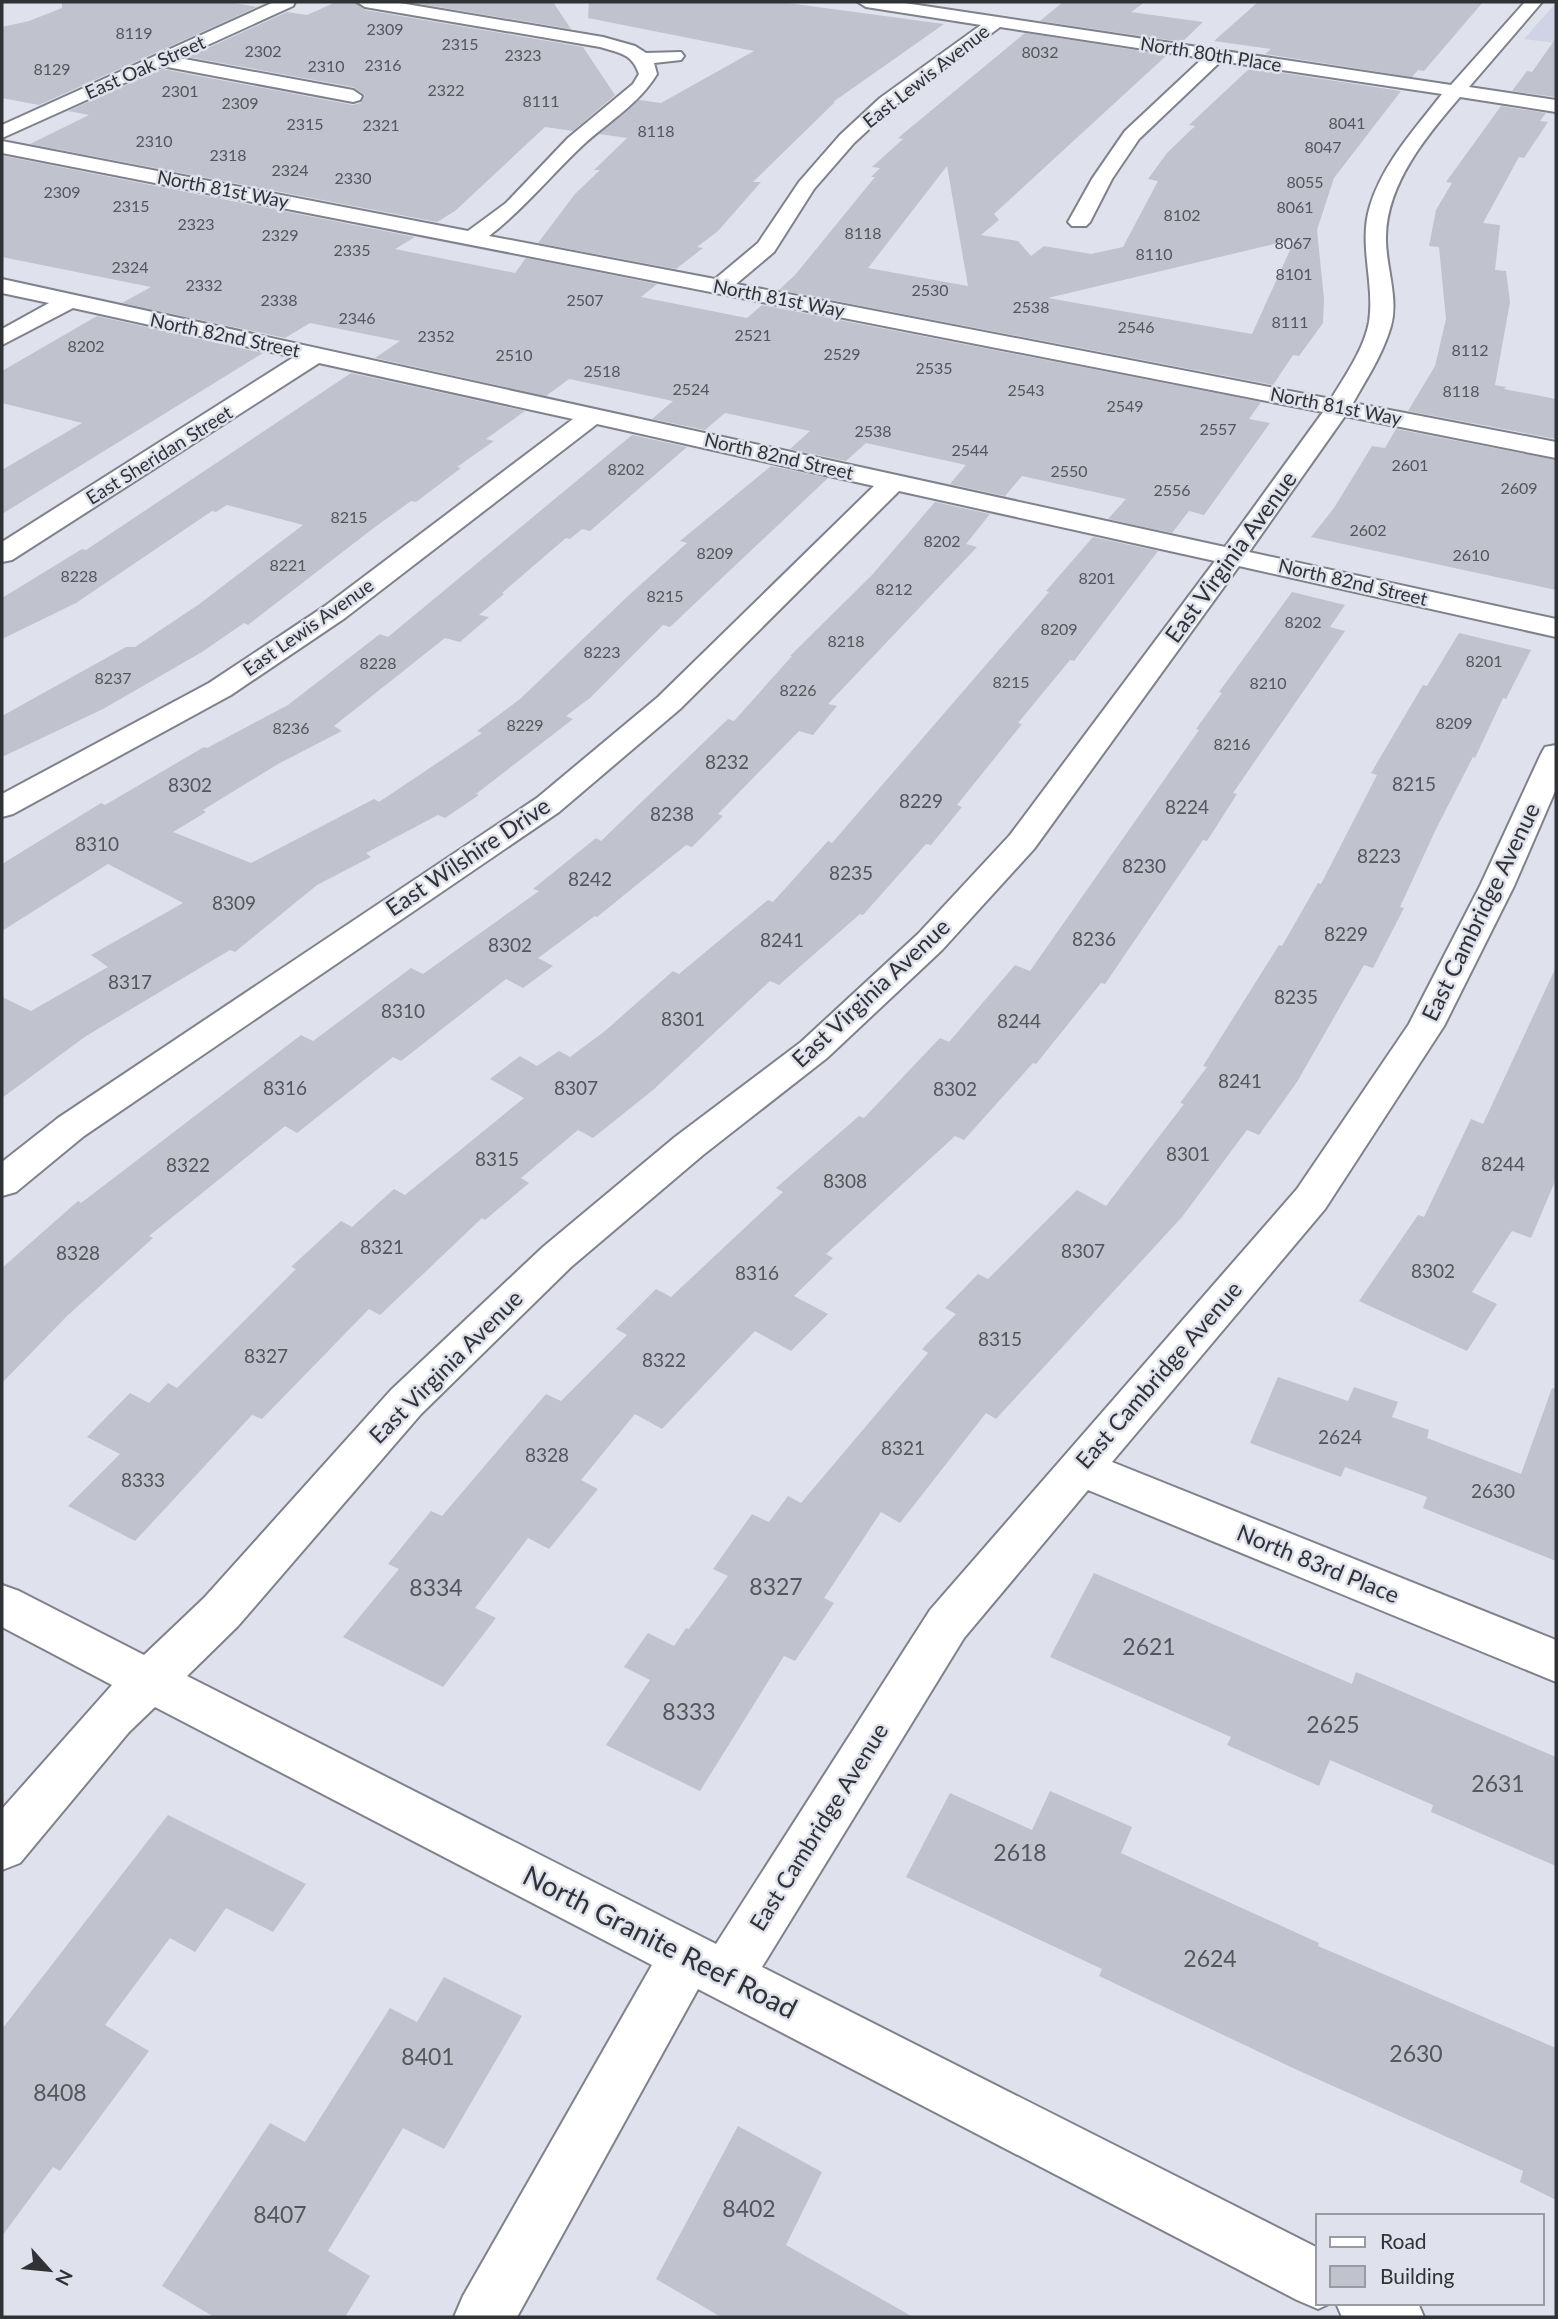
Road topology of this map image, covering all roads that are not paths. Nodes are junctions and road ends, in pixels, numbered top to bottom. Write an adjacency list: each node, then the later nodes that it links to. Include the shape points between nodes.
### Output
1 (287, 2): 9 (street, East Oak Street)
2 (365, 2): 8 (street, via 603,42)
3 (866, 2): 5 (street, North 80th Place)
4 (1534, 2): 10 (street, East Virginia Avenue)
5 (996, 22): 6 (street, North 80th Place); 20 (street, East Lewis Avenue, via 887,102 847,139 806,186 766,247)
6 (1217, 55): 10 (street, North 80th Place); 17 (street, via 1132,135)
7 (675, 56): 8 (street)
8 (643, 59): 18 (street, via 648,74 640,87 576,142 513,207)
9 (160, 60): 11 (street); 14 (street, East Oak Street)
10 (1455, 92): 12 (street, North 80th Place); 24 (street, East Virginia Avenue, via 1407,152 1380,207 1375,236 1380,324)
11 (353, 96)
12 (1556, 106)
13 (2, 113): 14 (street)
14 (29, 119): 15 (street, East Oak Street)
15 (2, 132)
16 (2, 147): 18 (street, North 81st Way)
17 (1079, 222)
18 (474, 237): 20 (street, North 81st Way)
19 (2, 286): 21 (street, North 82nd Street)
20 (719, 287): 24 (street, North 81st Way)
21 (70, 301): 22 (street); 23 (street, North 82nd Street)
22 (2, 338)
23 (316, 355): 25 (street, North 82nd Street); 28 (street, East Sheridan Street)
24 (1339, 407): 26 (street, North 81st Way); 29 (street, East Virginia Avenue)
25 (594, 415): 27 (street, North 82nd Street); 32 (street, East Lewis Avenue, via 335,612 220,689)
26 (1556, 450)
27 (894, 482): 29 (street, North 82nd Street); 33 (street, East Wilshire Drive, via 669,703 548,805 83,1119)
28 (2, 554)
29 (1234, 555): 30 (street, North 82nd Street); 37 (street, East Virginia Avenue, via 1022,842 930,942 814,1050 557,1256 405,1402 221,1612)
30 (1556, 628)
31 (1556, 754): 34 (street, East Cambridge Avenue, via 1497,886 1426,1026 1319,1187)
32 (2, 807)
33 (2, 1182)
34 (1079, 1467): 36 (street, North 83rd Place); 39 (street, East Cambridge Avenue, via 947,1624 826,1813)
35 (2, 1605): 37 (street, North Granite Reef Road)
36 (1556, 1661)
37 (147, 1680): 38 (street, East Virginia Avenue); 39 (street, North Granite Reef Road)
38 (2, 1846)
39 (706, 1966): 40 (street, North Granite Reef Road); 42 (street, East Cambridge Avenue)
40 (1316, 2278)
41 (1370, 2305): 43 (street)
42 (484, 2317)
43 (1394, 2317)

